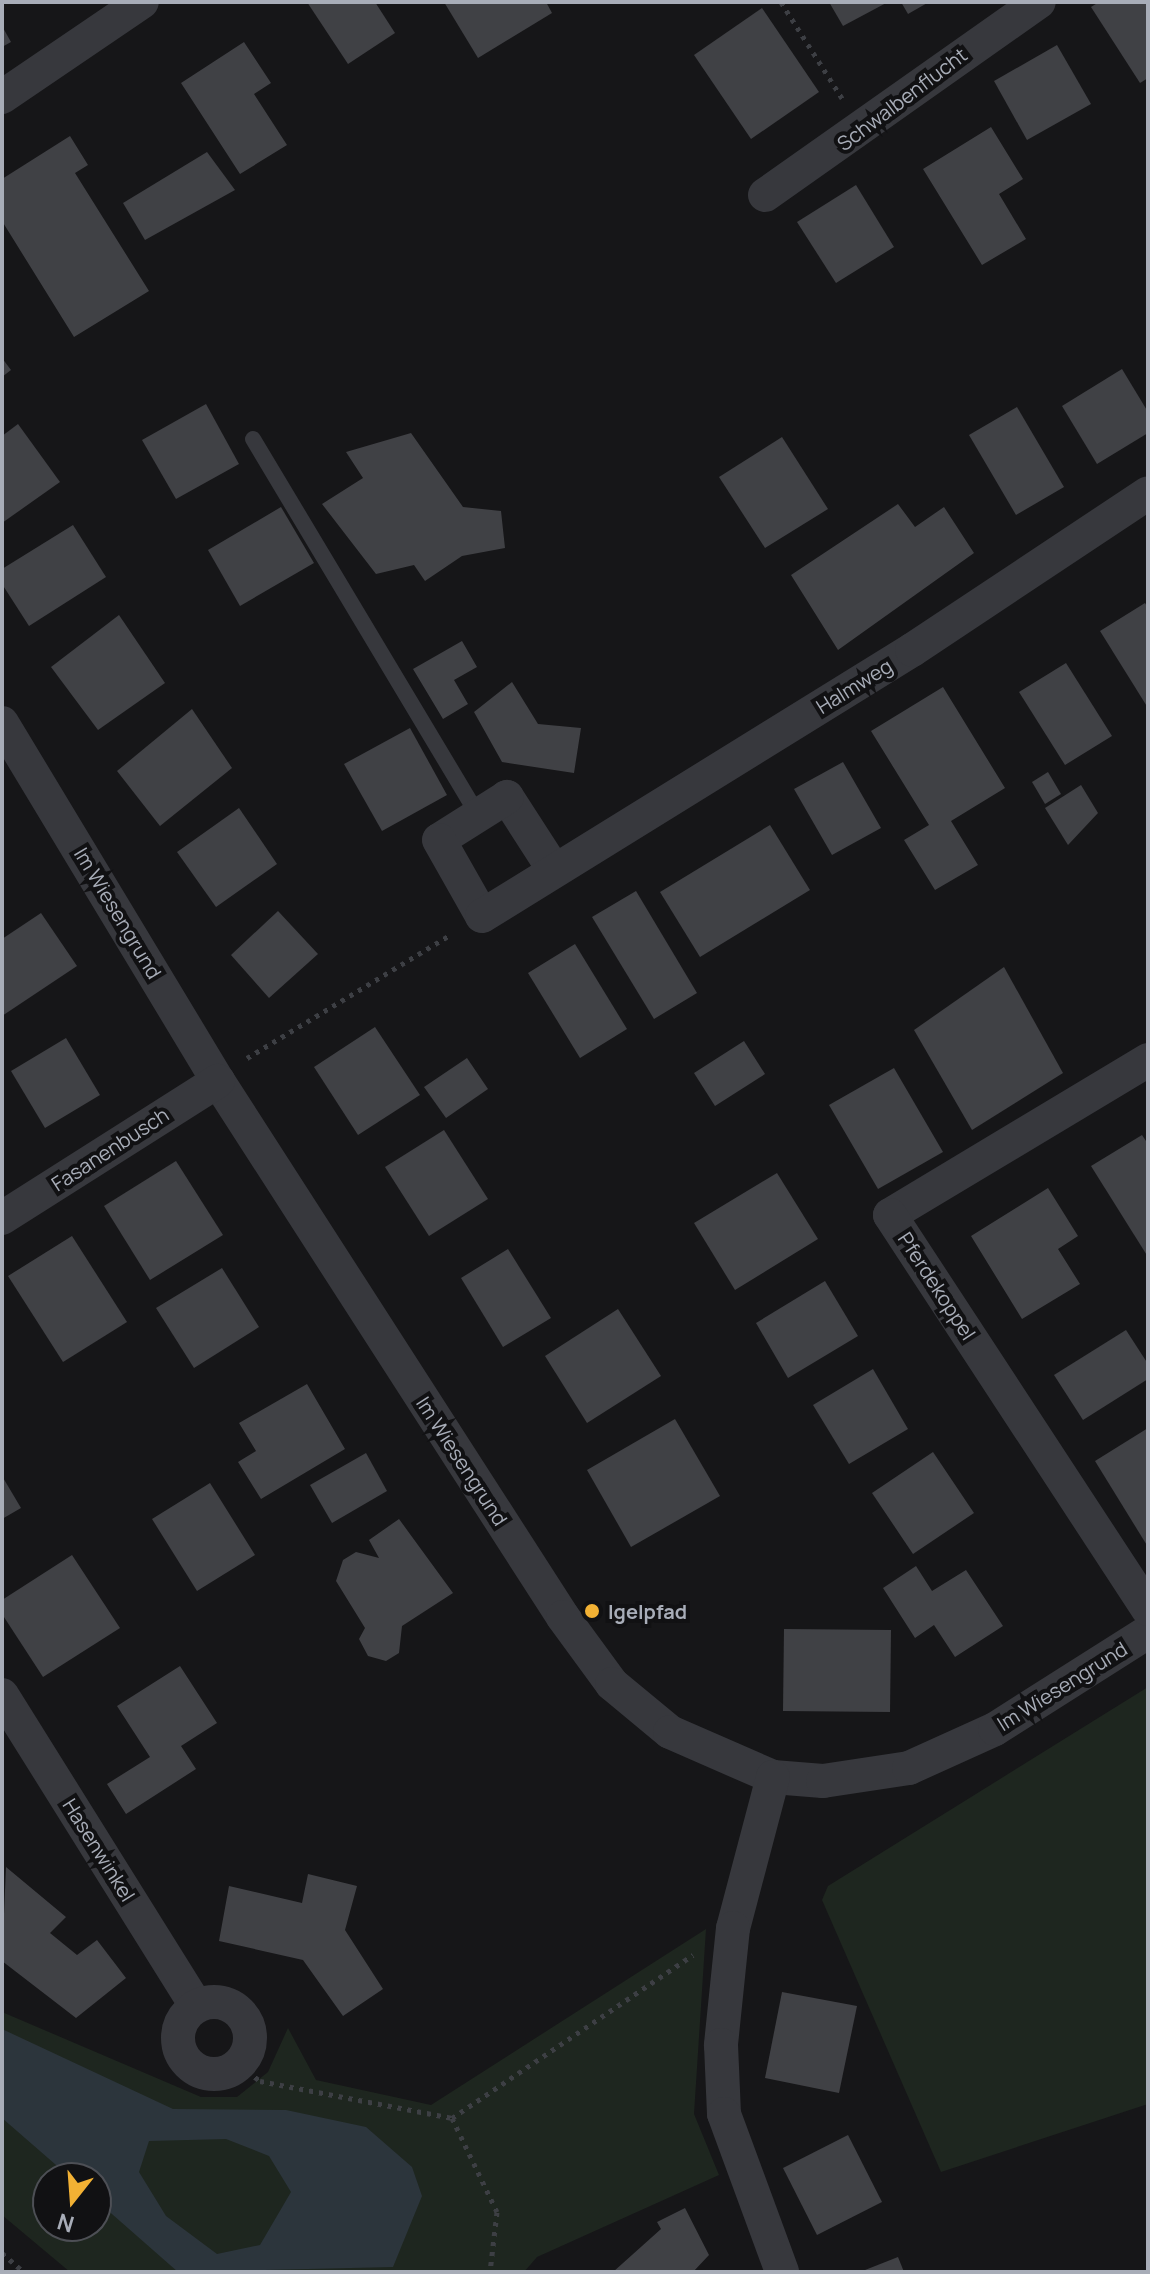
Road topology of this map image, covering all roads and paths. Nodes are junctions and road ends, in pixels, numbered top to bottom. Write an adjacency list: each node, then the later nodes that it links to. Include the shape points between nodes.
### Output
1 (142, 2): 4 (street)
2 (781, 2): 5 (path)
3 (1039, 2): 5 (street, Schwalbenflucht, via 948,60)
4 (2, 97)
5 (864, 132): 6 (street, Schwalbenflucht)
6 (765, 195)
7 (253, 439): 10 (lane)
8 (1148, 493): 11 (street, Halmweg, via 912,650)
9 (2, 723): 14 (street, Im Wiesengrund)
10 (478, 815): 11 (street, via 507,797); 12 (street, via 439,840)
11 (554, 870): 12 (street, Halmweg)
12 (482, 916): 14 (path)
13 (1148, 1060): 16 (street, Pferdekoppel, via 890,1215)
14 (218, 1078): 15 (street, Fasanenbusch); 19 (street, Im Wiesengrund, via 612,1684 682,1738)
15 (2, 1218)
16 (1148, 1609)
17 (1148, 1632): 19 (street, Im Wiesengrund, via 995,1729 909,1768 823,1781)
18 (2, 1695): 21 (street, Hasenwinkel)
19 (773, 1777): 20 (street)
20 (733, 1928): 23 (path); 27 (street, via 721,2045 724,2114)
21 (196, 2005): 22 (street, via 223,2002 244,2016 251,2040); 22 (street, via 177,2037 185,2060 206,2074)
22 (239, 2065): 23 (path, via 260,2081)
23 (452, 2118): 26 (path, via 497,2212)
24 (2, 2253): 25 (path)
25 (24, 2272)
26 (490, 2272)
27 (782, 2272)

